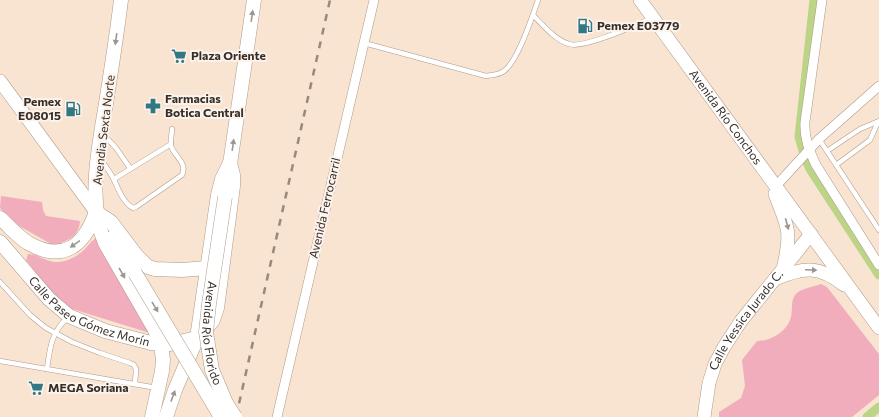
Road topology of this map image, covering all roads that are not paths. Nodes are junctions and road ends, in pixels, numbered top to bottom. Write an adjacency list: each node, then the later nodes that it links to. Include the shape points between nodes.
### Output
1 (121, 0): 14 (main road, Avendia Sexta Norte, one-way to 14)
2 (254, 0): 20 (main road, Avenida Río Florido, one-way to 2)
3 (374, 0): 9 (street, Avenida Ferrocarril)
4 (538, 0): 7 (lane)
5 (640, 0): 8 (main road, Avenida Río Conchos)
6 (822, 0): 17 (street, via 805,122)
7 (533, 15): 8 (lane, via 557,38 574,45 604,37); 9 (lane, via 510,66 497,75 481,74)
8 (653, 18): 23 (main road, Avenida Río Conchos)
9 (364, 43): 52 (street, Avenida Ferrocarril)
10 (0, 81): 26 (main road)
11 (879, 86): 15 (street)
12 (879, 122): 18 (lane, via 860,129); 21 (lane, via 870,140)
13 (172, 129): 16 (lane)
14 (102, 134): 19 (main road, Avendia Sexta Norte); 22 (lane)
15 (819, 139): 17 (street); 18 (lane)
16 (171, 144): 22 (lane); 24 (lane, via 183,165 184,172 138,206 133,208 128,204)
17 (808, 150): 25 (street); 33 (street)
18 (827, 151): 21 (lane)
19 (98, 156): 24 (lane); 26 (main road, Avendia Sexta Norte)
20 (230, 163): 34 (main road, via 220,186); 42 (main road, via 233,186 217,308 211,323); 51 (main road, Avenida Río Florido, bridge, via 206,332 212,370)
21 (836, 165): 28 (lane)
22 (130, 168): 24 (lane)
23 (768, 175): 25 (main road, Avenida Río Conchos); 35 (main road, one-way to 35, via 788,229 788,246)
24 (114, 179)
25 (776, 186): 29 (main road, Avenida Río Conchos)
26 (96, 212): 30 (main road, one-way to 30, via 86,234 73,247 56,251); 34 (main road, via 111,222 148,267 182,270); 43 (main road, one-way to 43, via 105,243); 50 (main road, Avenida Río Florido, one-way to 50, bridge)
27 (0, 218): 30 (main road)
28 (879, 230)
29 (811, 234): 35 (main road, Calle Yessica Jurado C.); 38 (main road, Avenida Río Conchos)
30 (28, 243): 32 (main road, via 18,252)
31 (2, 247): 32 (main road, Calle Paseo Gómez Morín)
32 (17, 262): 39 (main road, Calle Paseo Gómez Morín, via 49,299)
33 (879, 266)
34 (207, 268): 42 (main road)
35 (783, 269): 36 (main road, Calle Yessica Jurado C.)
36 (774, 280): 38 (main road, one-way to 38, via 798,270 815,270 835,278); 53 (main road, Calle Yessica Jurado C., via 741,321 714,364)
37 (0, 282): 41 (lane, via 35,319)
38 (853, 292): 40 (main road, Avenida Río Conchos)
39 (69, 316): 41 (lane); 43 (main road, Calle Paseo Gómez Morín, via 105,331 138,341)
40 (879, 328)
41 (54, 333): 45 (lane); 46 (lane, via 132,364 136,369)
42 (197, 338): 43 (main road, Calle Paseo Gómez Morín); 49 (main road, one-way to 42)
43 (161, 344): 47 (main road, via 163,360)
44 (0, 361): 45 (lane)
45 (47, 369): 46 (lane)
46 (135, 384): 47 (lane)
47 (159, 388): 48 (main road)
48 (152, 417)
49 (166, 417)
50 (221, 417)
51 (235, 417)
52 (277, 417)
53 (704, 417)

